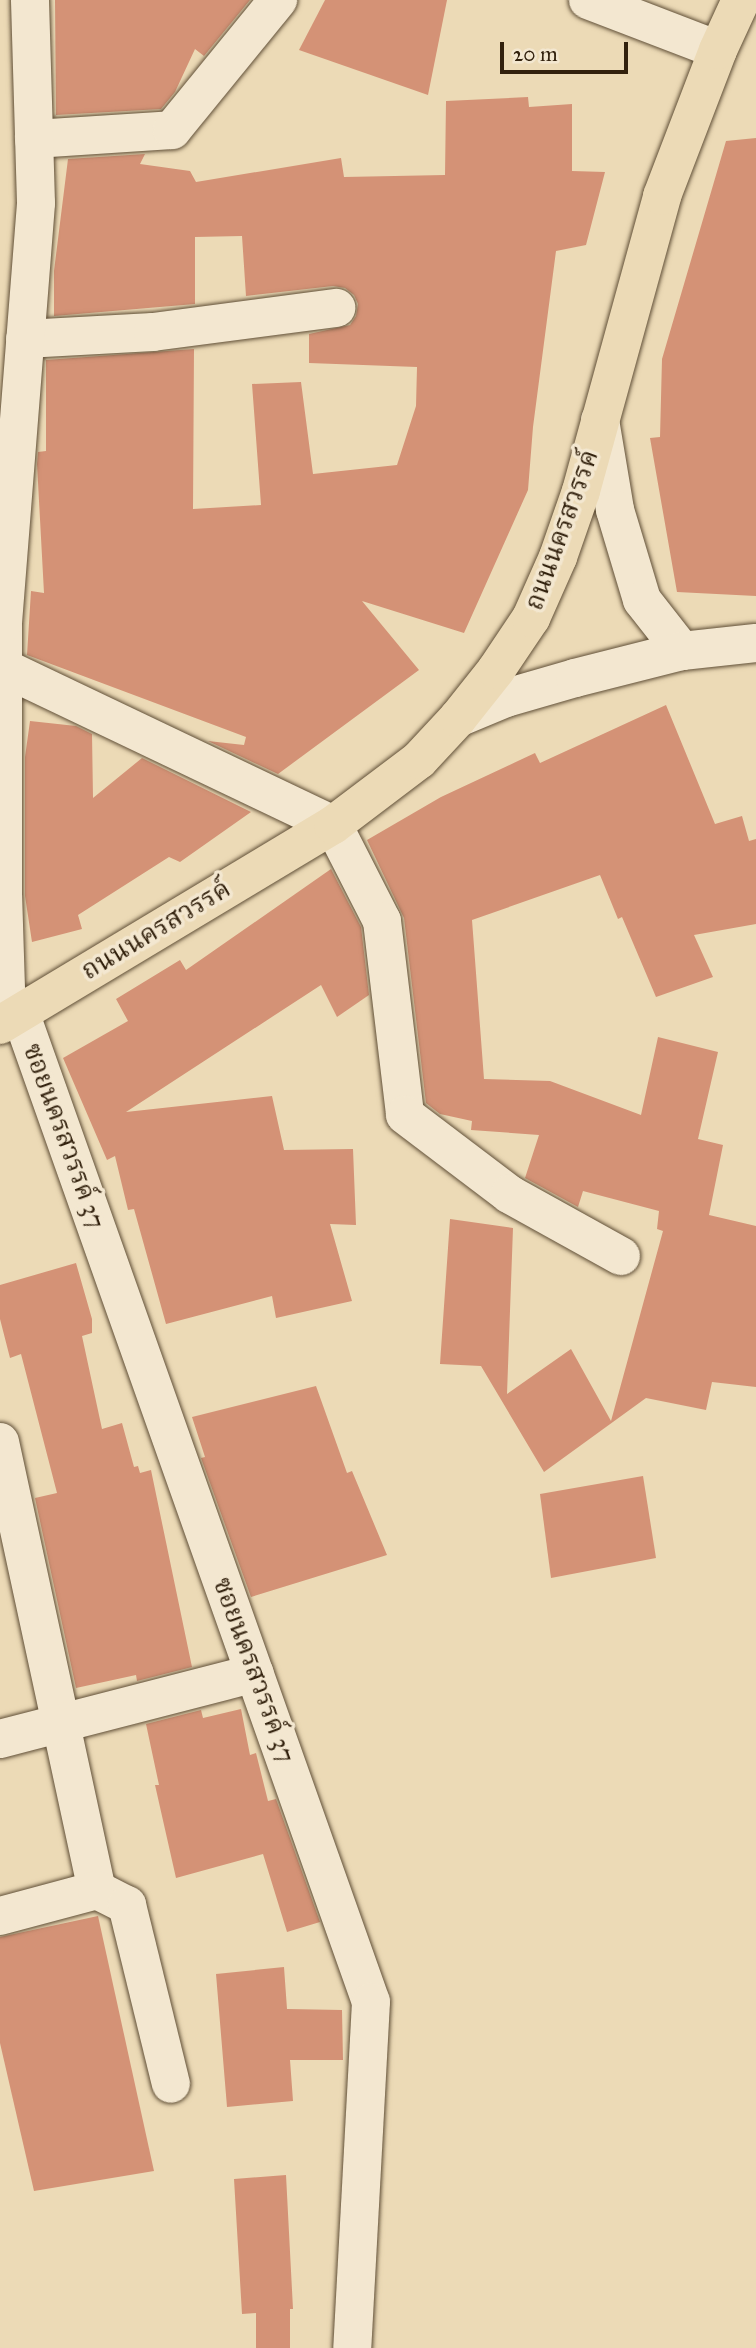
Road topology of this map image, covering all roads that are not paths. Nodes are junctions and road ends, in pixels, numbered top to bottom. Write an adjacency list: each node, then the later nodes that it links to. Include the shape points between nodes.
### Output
1 (30, 0): 6 (street, ซอยนครสวรรค์ 37)
2 (278, 0): 6 (street, via 172,130)
3 (588, 0): 5 (street)
4 (741, 0): 5 (main road, ถนนนครสวรรค์)
5 (718, 50): 9 (main road, ถนนนครสวรรค์, via 662,196)
6 (34, 139): 8 (street, ซอยนครสวรรค์ 37, via 36,203)
7 (336, 308): 8 (street, via 153,332)
8 (25, 339): 10 (street, ซอยนครสวรรค์ 37)
9 (600, 420): 13 (street, via 615,510 642,600); 15 (main road, ถนนนครสวรรค์, via 576,504 531,618)
10 (4, 475): 11 (street, ซอยนครสวรรค์ 37)
11 (1, 622): 14 (street, ซอยนครสวรรค์ 37)
12 (756, 643): 13 (street)
13 (682, 651): 15 (street, via 506,698)
14 (2, 667): 16 (street); 17 (street, ซอยนครสวรรค์ 37)
15 (458, 718): 16 (main road, ถนนนครสวรรค์, via 419,760)
16 (333, 824): 17 (main road, ถนนนครสวรรค์); 18 (street, via 382,921 405,1115 509,1194)
17 (9, 1019): 20 (street, ซอยนครสวรรค์ 37)
18 (621, 1256)
19 (0, 1442): 21 (street)
20 (254, 1673): 21 (street); 26 (street, ซอยนครสวรรค์ 37, via 371,2002)
21 (62, 1725): 22 (street); 23 (street)
22 (0, 1740)
23 (97, 1890): 24 (street); 25 (street, via 127,1905)
24 (0, 1916)
25 (171, 2084)
26 (352, 2348)

